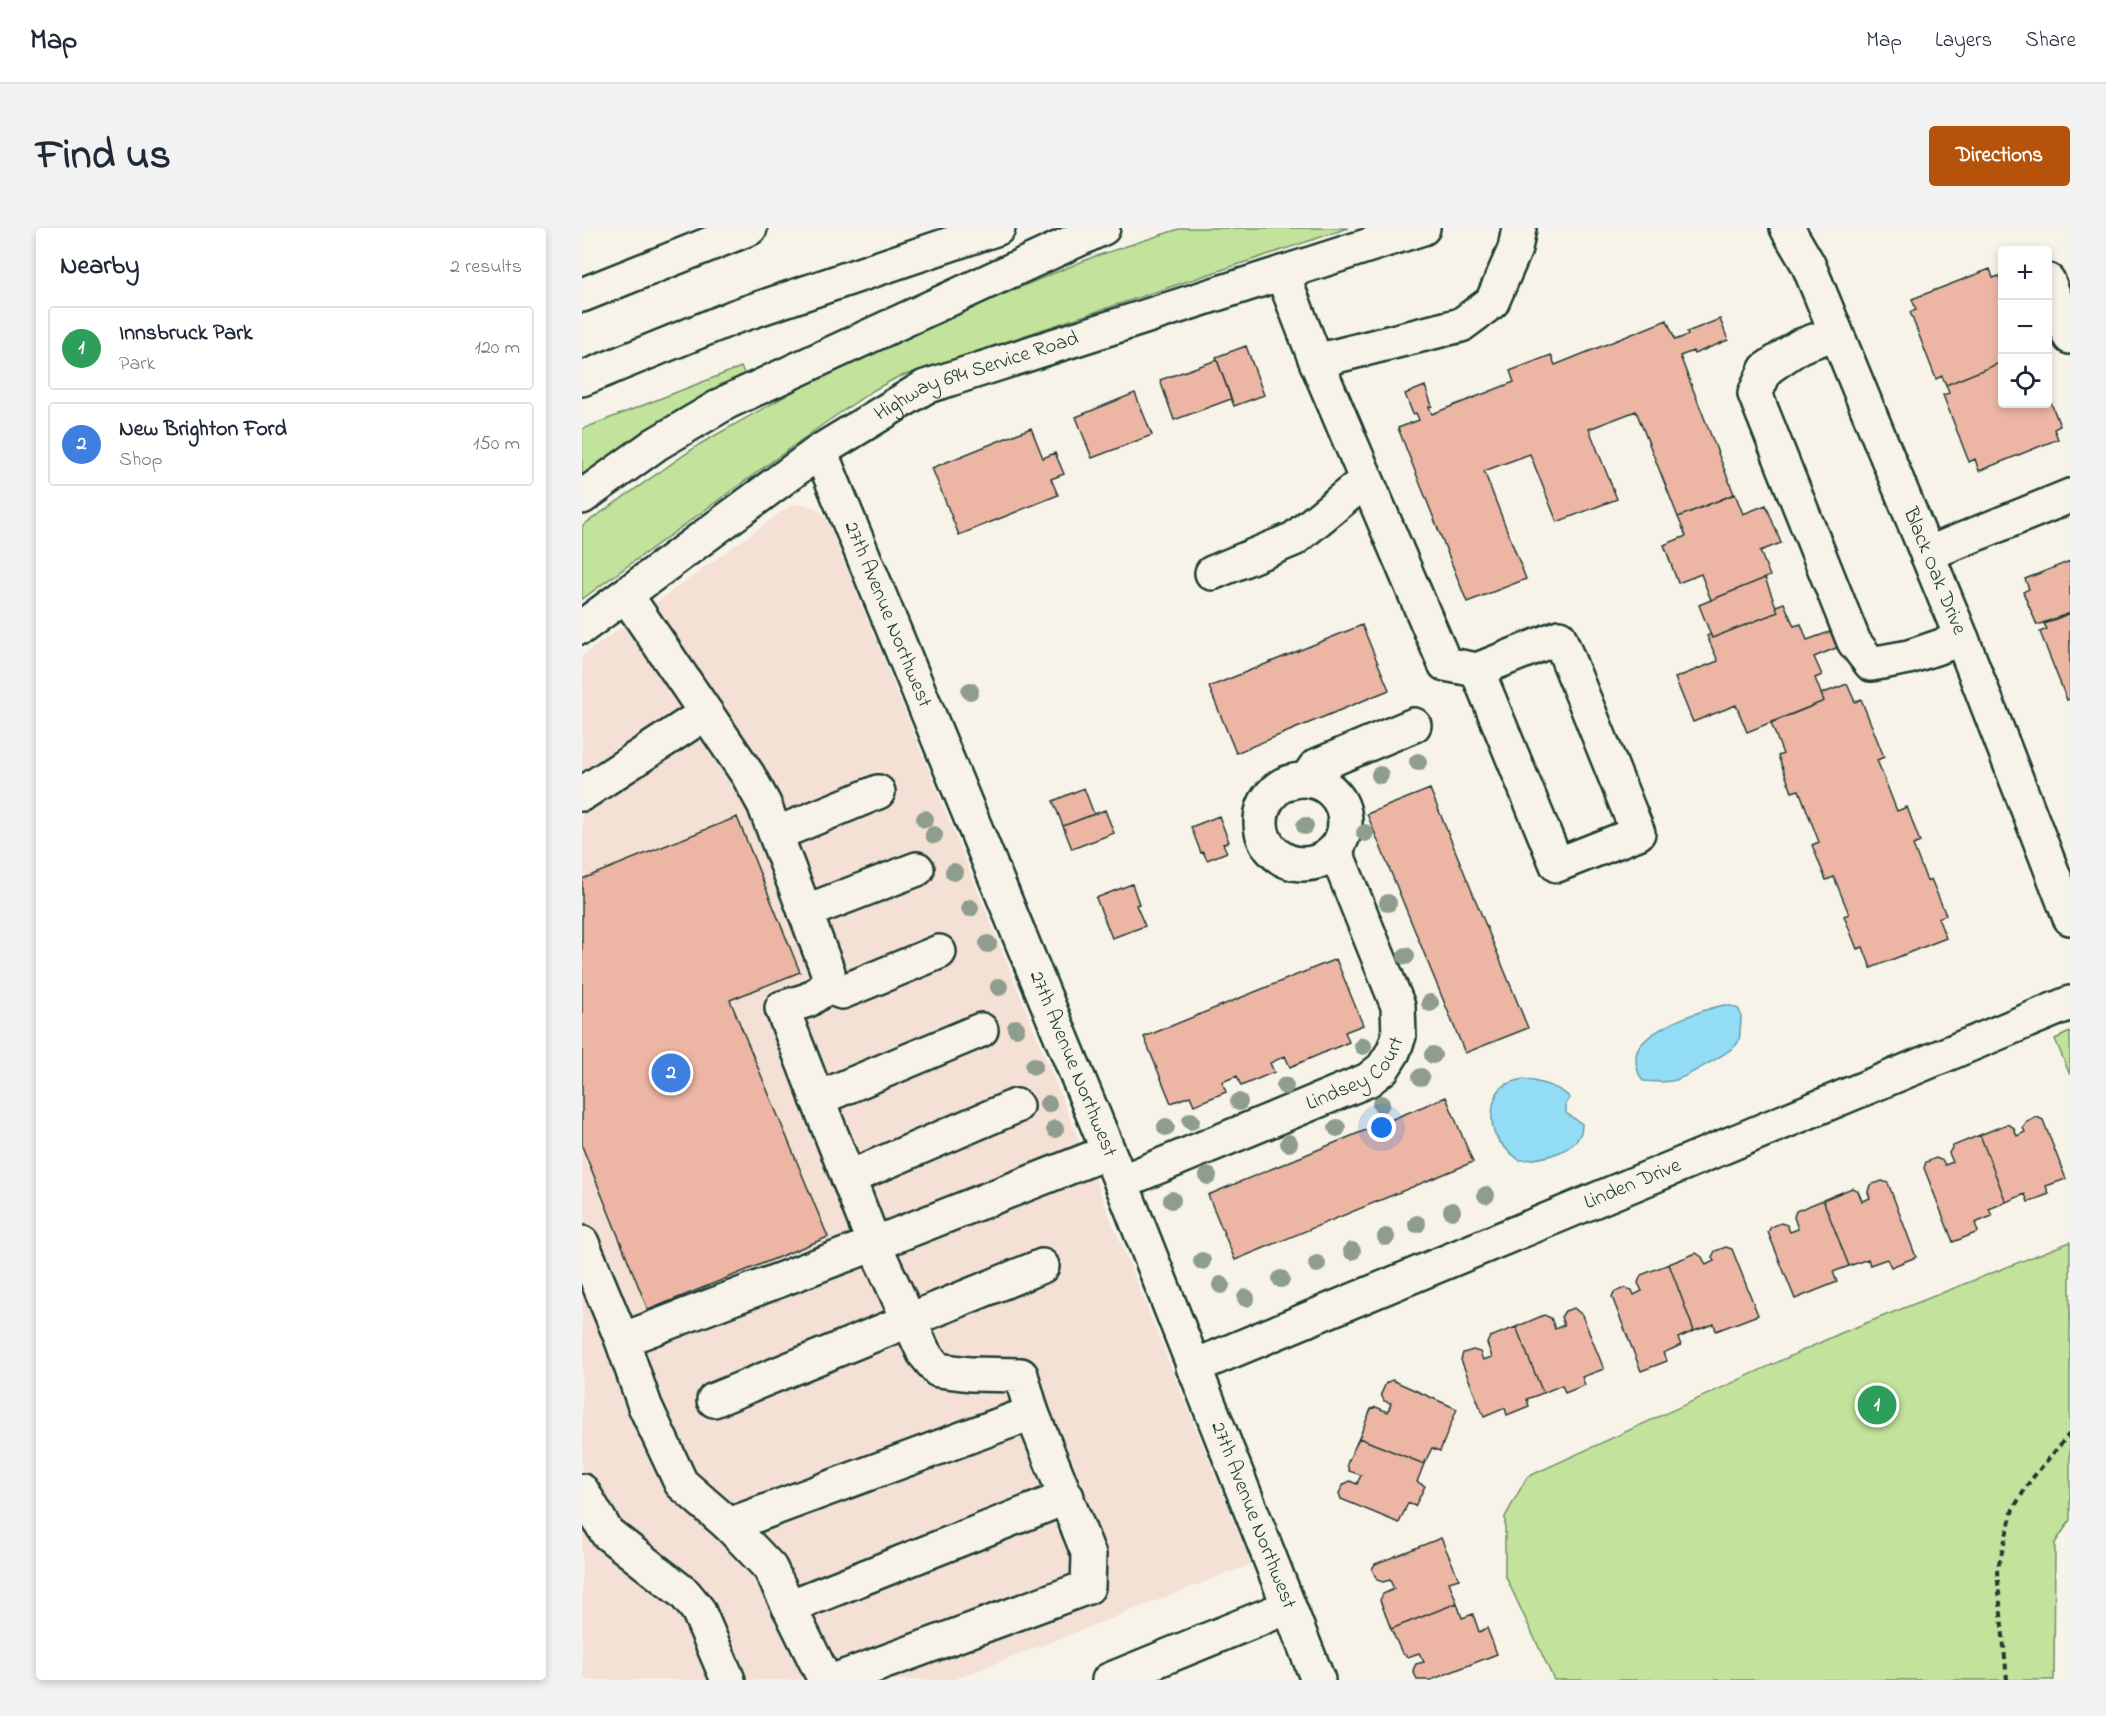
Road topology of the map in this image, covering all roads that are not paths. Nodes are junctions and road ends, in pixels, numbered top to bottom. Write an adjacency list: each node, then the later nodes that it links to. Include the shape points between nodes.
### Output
1 (750, 228): 9 (main road)
2 (998, 228): 13 (main road, via 734,317)
3 (1103, 228): 17 (main road, via 727,402 656,444)
4 (1423, 228): 7 (main road, Highway 694 Service Road)
5 (1519, 228): 12 (main road, via 1515,249 1492,302 1461,325)
6 (1787, 228): 10 (main road, Black Oak Drive, via 1808,264)
7 (1282, 273): 12 (main road); 14 (main road, Highway 694 Service Road, via 925,387)
8 (2052, 291): 11 (main road)
9 (582, 295)
10 (1836, 333): 18 (main road, Black Oak Drive); 22 (main road, via 1800,346 1766,369 1755,394 1854,642 1871,664 1909,657)
11 (2070, 337)
12 (1316, 361): 15 (main road)
13 (582, 379)
14 (820, 451): 20 (main road, Highway 694 Service Road); 40 (main road, 27th Avenue Northwest)
15 (1366, 480): 19 (main road, via 1294,539); 23 (main road, via 1444,664)
16 (2070, 496): 18 (main road)
17 (582, 498)
18 (1927, 554): 22 (main road, Black Oak Drive)
19 (1212, 573)
20 (626, 595): 21 (main road, Highway 694 Service Road); 24 (main road)
21 (582, 627)
22 (1962, 639): 33 (main road, Black Oak Drive)
23 (1477, 670): 23 (main road, via 1557,865 1638,833 1559,637)
24 (706, 713): 28 (main road); 29 (main road, via 748,775)
25 (1414, 725): 26 (main road, via 1316,766)
26 (1306, 780): 30 (main road, via 1330,790 1344,812 1342,838); 30 (main road, via 1280,787 1270,797 1263,809 1264,837 1277,854 1296,864 1324,858)
27 (878, 792): 29 (main road)
28 (582, 794)
29 (776, 834): 32 (main road)
30 (1335, 850): 42 (main road, Lindsey Court, via 1398,1006 1399,1036 1383,1068 1368,1080)
31 (917, 870): 32 (main road)
32 (805, 912): 35 (main road, via 828,972)
33 (2070, 918)
34 (939, 952): 35 (main road, via 842,992)
35 (827, 987): 38 (main road, via 808,1000 782,1008)
36 (2070, 1003): 48 (main road, Linden Drive)
37 (981, 1030): 38 (main road)
38 (817, 1099): 41 (main road)
39 (1016, 1106): 41 (main road)
40 (1108, 1152): 42 (main road, 27th Avenue Northwest); 44 (main road)
41 (848, 1178): 44 (main road)
42 (1121, 1182): 48 (main road, 27th Avenue Northwest)
43 (582, 1243): 47 (main road)
44 (874, 1244): 46 (main road); 47 (main road)
45 (1042, 1266): 46 (main road)
46 (909, 1322): 49 (main road); 50 (main road, via 924,1353 938,1370 1021,1376)
47 (622, 1340): 53 (main road, via 645,1406 681,1483)
48 (1193, 1367): 55 (main road, 27th Avenue Northwest)
49 (714, 1400)
50 (1032, 1413): 52 (main road); 53 (main road)
51 (582, 1491): 56 (main road, via 607,1533 685,1594 698,1610)
52 (1067, 1497): 54 (main road); 58 (main road, via 1089,1555 1088,1587)
53 (729, 1525): 54 (main road, via 770,1568)
54 (789, 1606): 57 (main road)
55 (1288, 1607): 59 (main road); 60 (main road, 27th Avenue Northwest)
56 (728, 1680)
57 (825, 1680)
58 (836, 1680)
59 (1109, 1680)
60 (1318, 1680)

